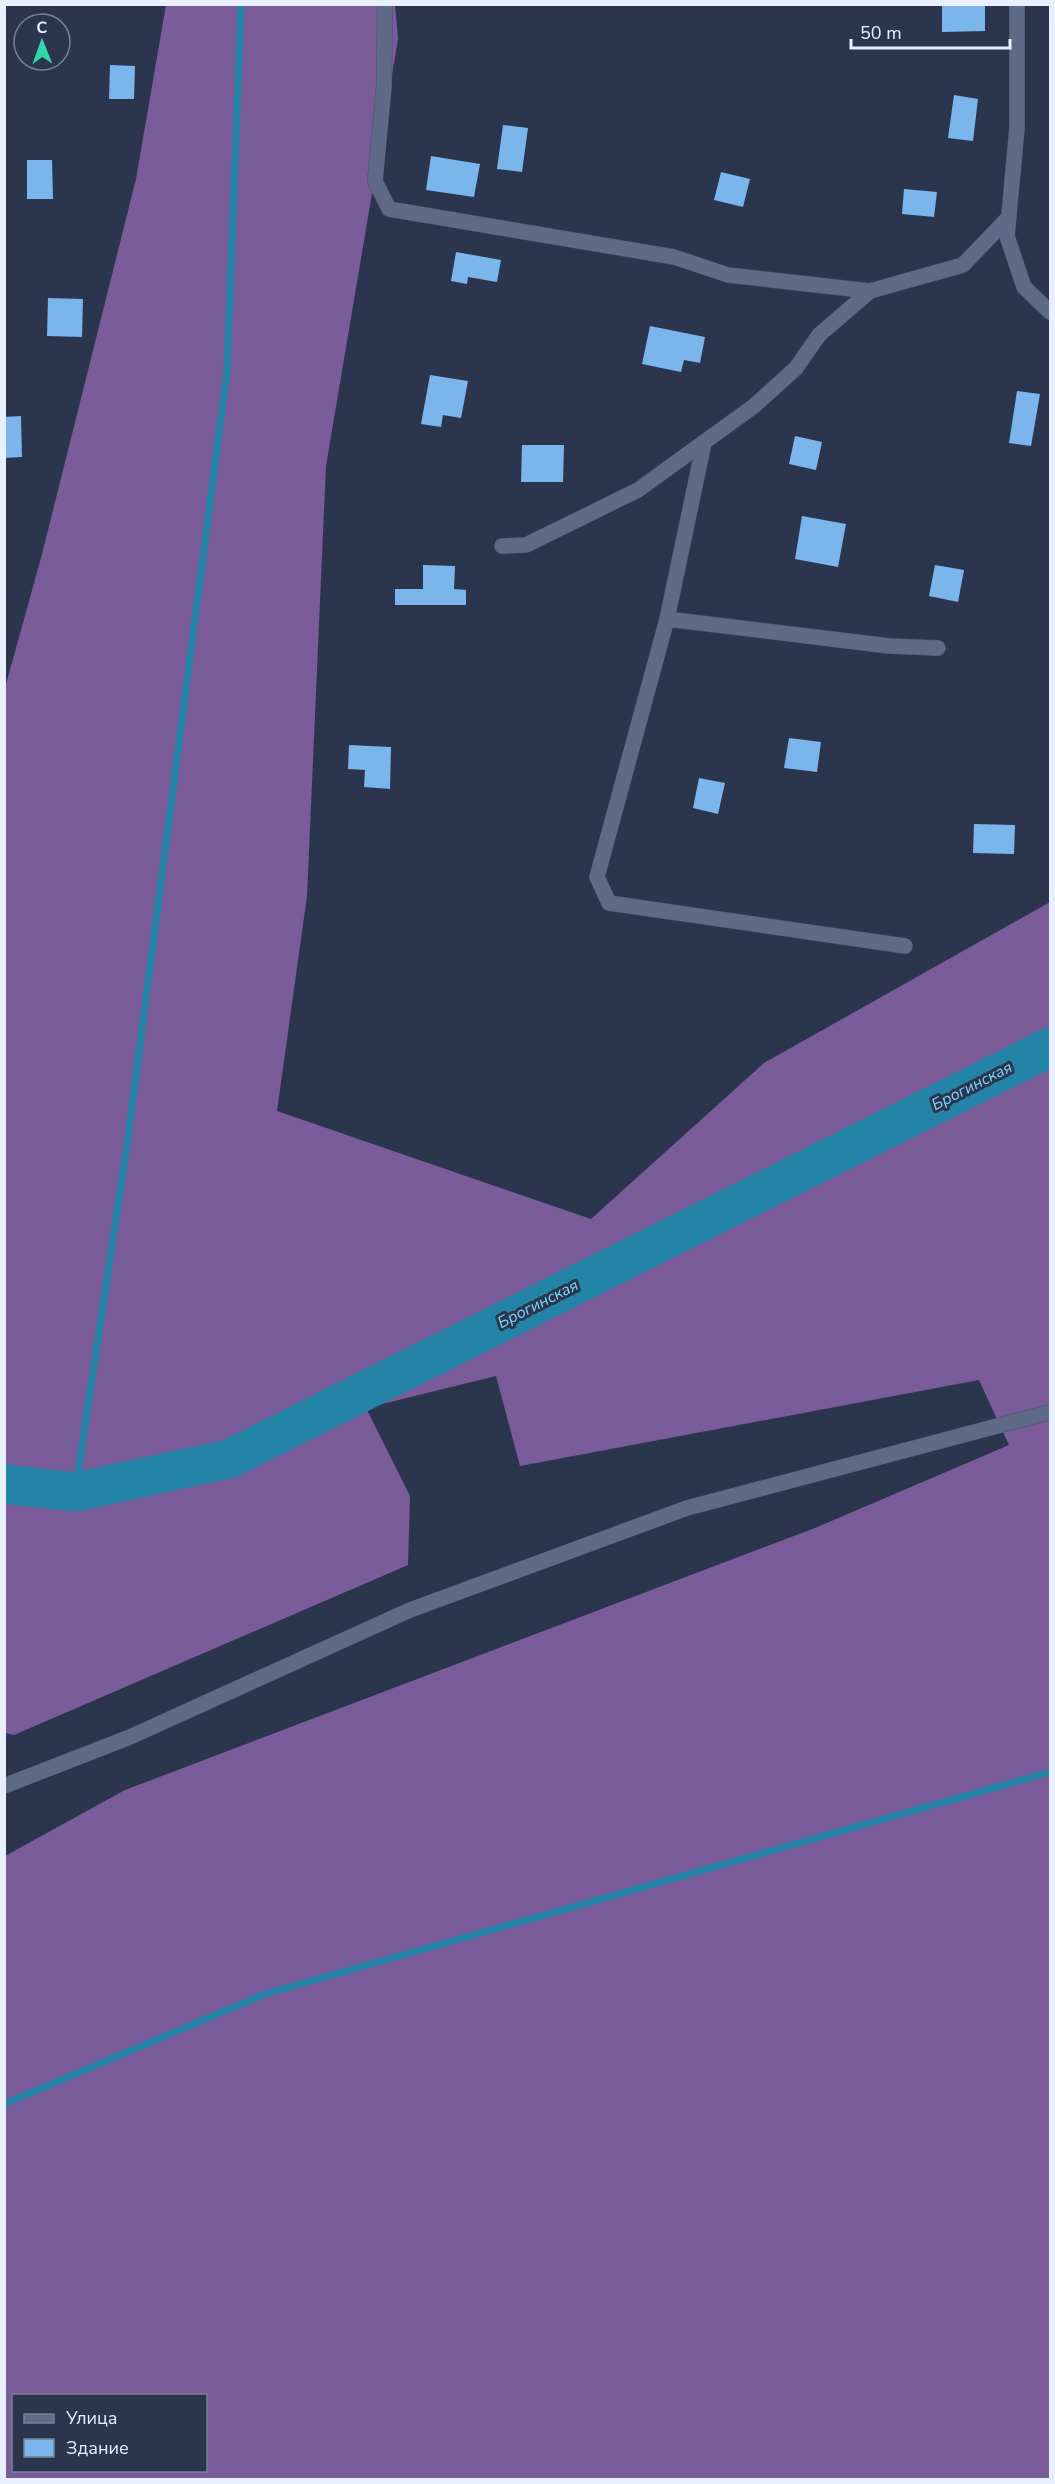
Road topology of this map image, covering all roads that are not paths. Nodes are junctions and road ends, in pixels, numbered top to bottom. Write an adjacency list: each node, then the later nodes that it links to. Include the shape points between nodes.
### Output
1 (385, 4): 4 (street, via 384,86 375,181 389,209 674,257 728,275)
2 (1017, 4): 3 (street, via 1017,128)
3 (1009, 217): 4 (street, via 963,265); 5 (street, via 1007,236 1024,287)
4 (870, 291): 6 (street, via 819,335 796,368 754,406)
5 (1050, 312)
6 (704, 442): 7 (street, via 638,490 592,514 526,545); 8 (street)
7 (502, 546)
8 (667, 619): 9 (street, via 889,646); 10 (street, via 597,877 609,903)
9 (938, 648)
10 (905, 946)
11 (1050, 1412): 12 (street, via 687,1508 410,1610 130,1737)
12 (4, 1786)

